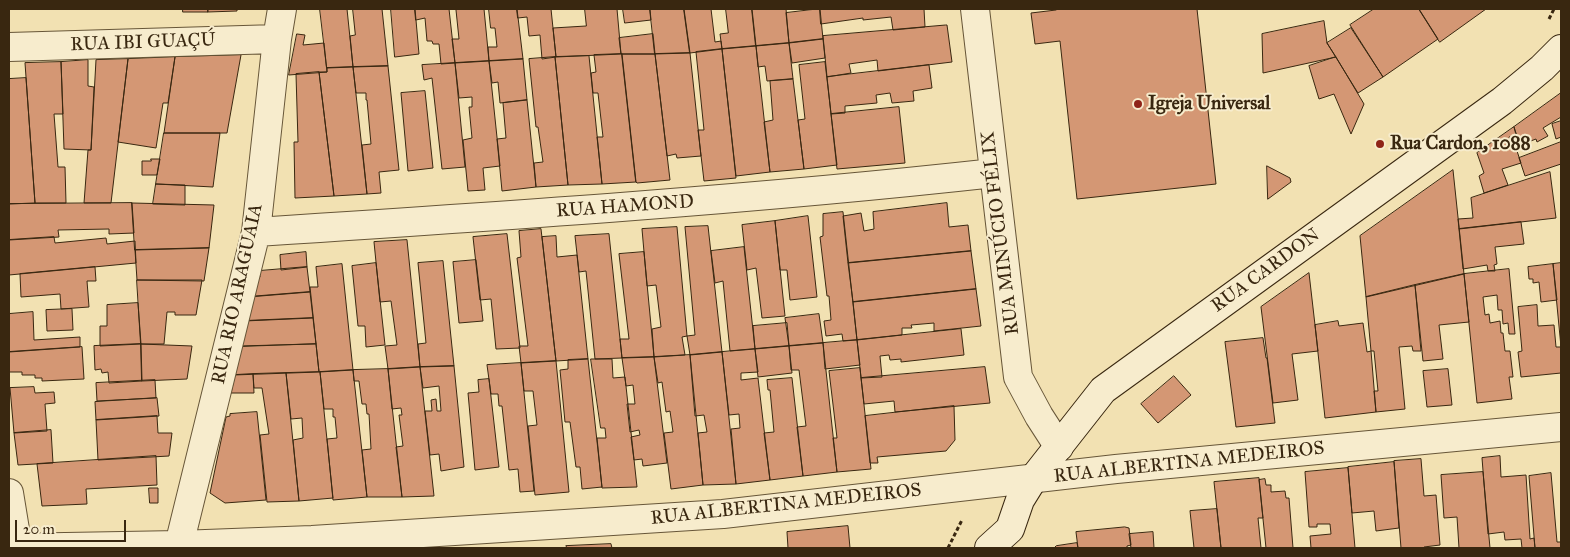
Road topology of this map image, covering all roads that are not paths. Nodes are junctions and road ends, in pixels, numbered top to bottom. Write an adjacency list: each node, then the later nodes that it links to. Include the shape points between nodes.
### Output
1 (282, 9): 3 (street, RUA RIO ARAGUAIA)
2 (975, 9): 6 (street, RUA MINÚCIO FÉLIX)
3 (277, 39): 4 (street, RUA IBI GUAÇÚ); 7 (street, RUA RIO ARAGUAIA)
4 (9, 47)
5 (1561, 49): 9 (street, RUA CARDON, via 1502,101 1103,390)
6 (994, 173): 7 (street, RUA HAMOND, via 869,187 602,209); 9 (street, RUA MINÚCIO FÉLIX, via 1018,377)
7 (256, 232): 14 (street, RUA RIO ARAGUAIA)
8 (1561, 427): 10 (street, RUA ALBERTINA MEDEIROS)
9 (1059, 447): 10 (street, RUA CARDON)
10 (1033, 479): 12 (street, RUA CARDON, via 1020,500); 13 (street, RUA ALBERTINA MEDEIROS, via 723,514)
11 (9, 493): 16 (street)
12 (1012, 538): 17 (street, RUA CARDON)
13 (425, 541): 14 (street, RUA ALBERTINA MEDEIROS)
14 (179, 545): 16 (street, RUA ALBERTINA MEDEIROS)
15 (9, 548): 16 (street, RUA ALBERTINA MEDEIROS)
16 (18, 548)
17 (989, 548)

